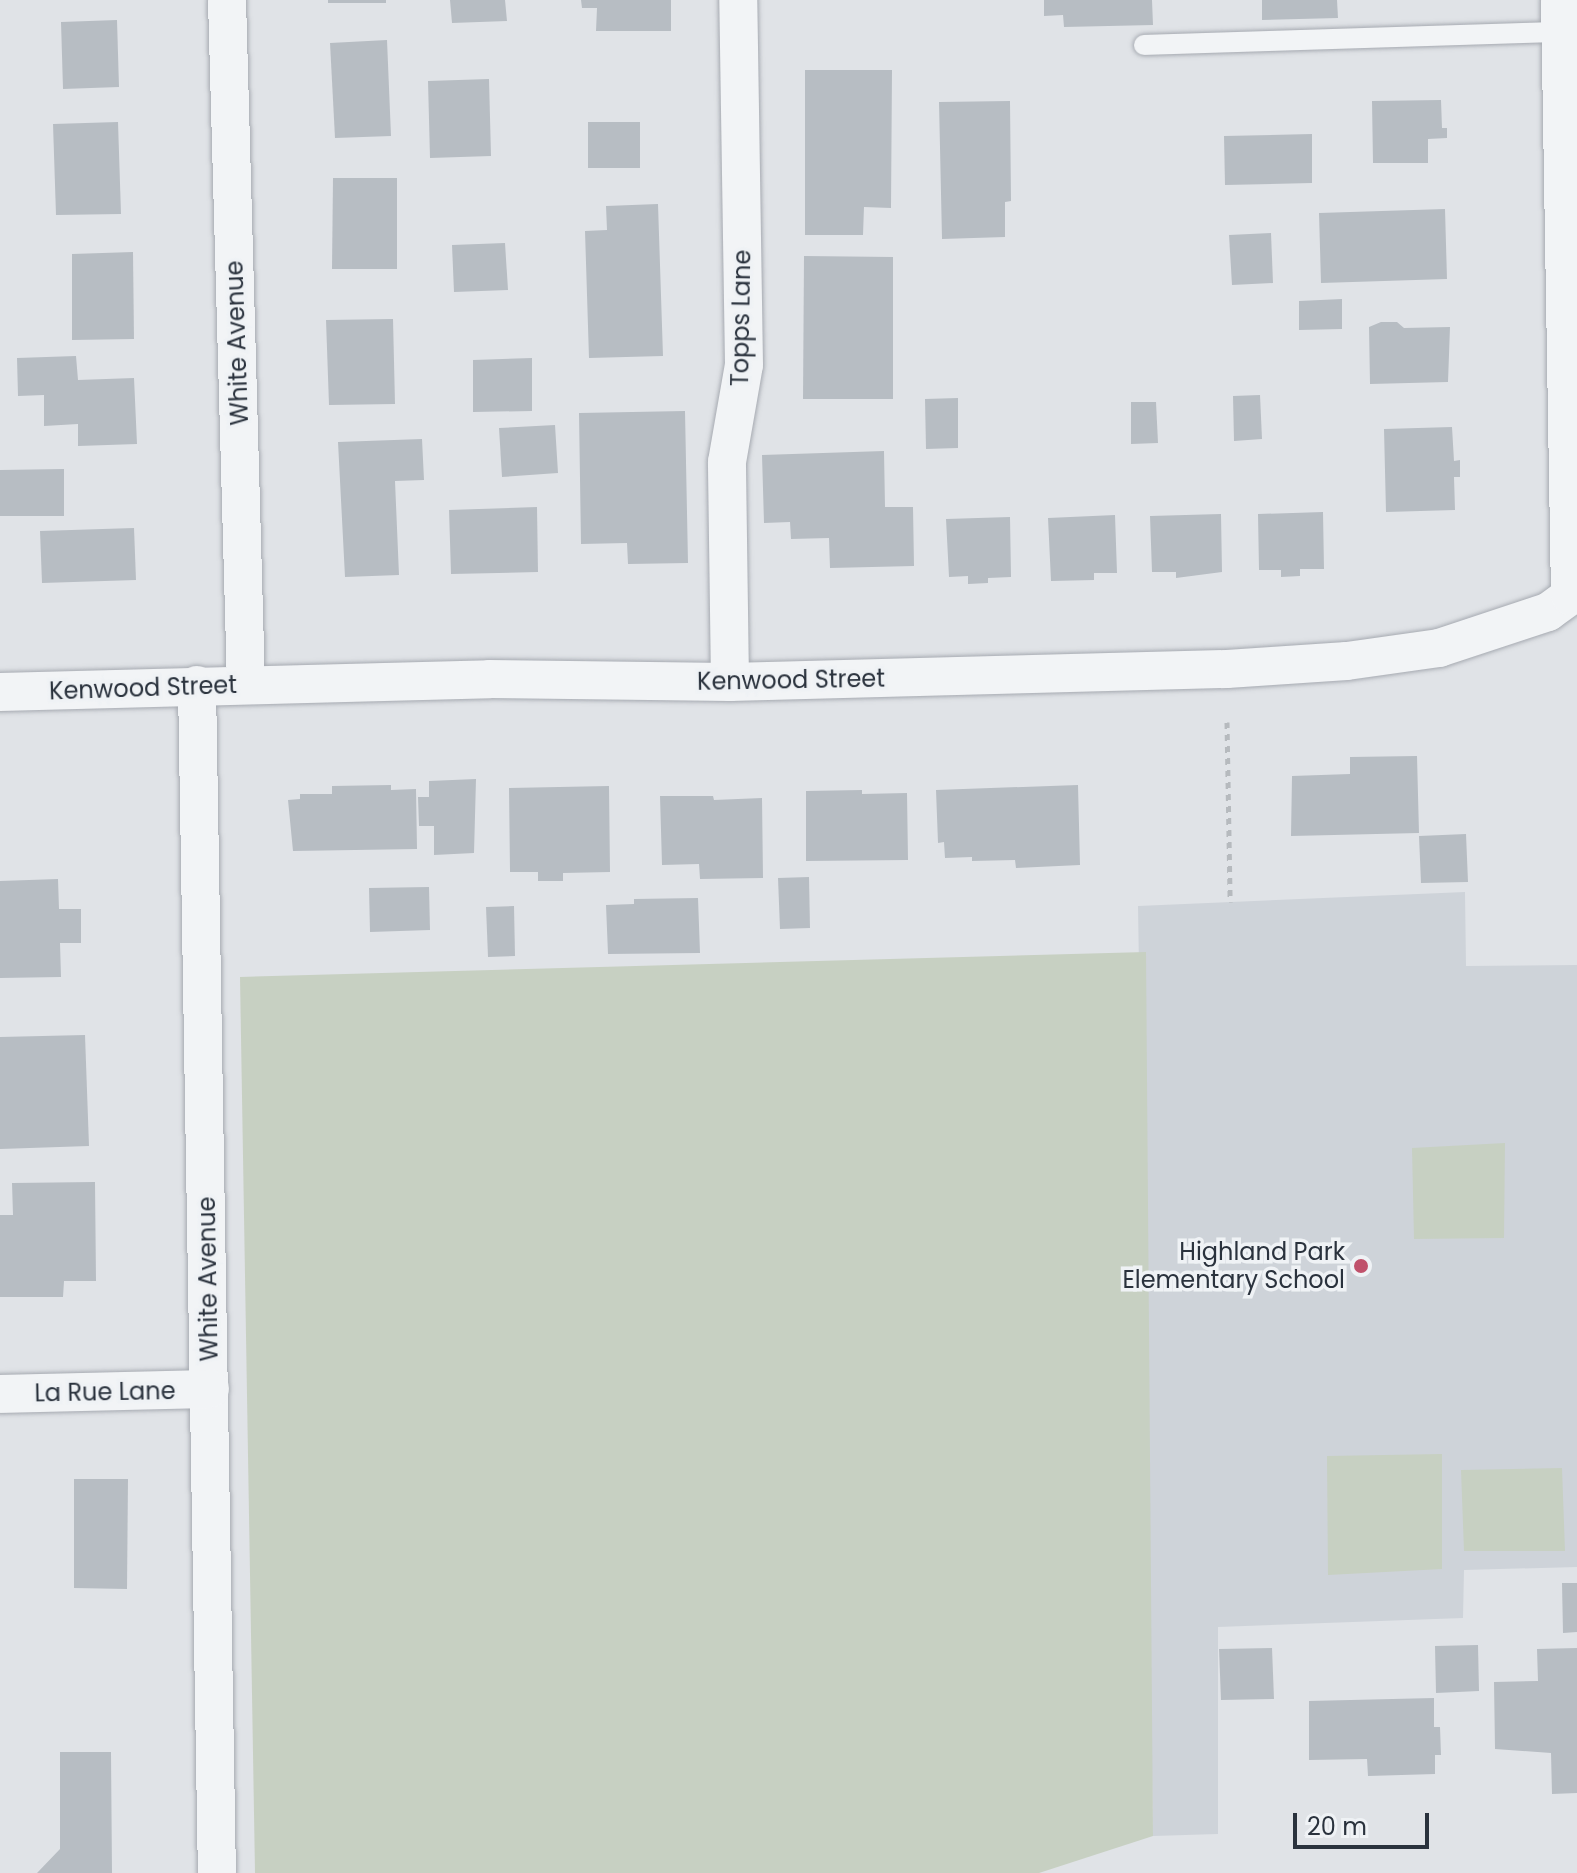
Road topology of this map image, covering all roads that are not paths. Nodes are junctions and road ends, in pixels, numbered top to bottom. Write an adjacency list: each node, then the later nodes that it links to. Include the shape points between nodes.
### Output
1 (227, 0): 8 (street, White Avenue)
2 (738, 0): 6 (street, Topps Lane, via 744,365 727,462)
3 (1560, 16): 4 (lane); 5 (street)
4 (1144, 45)
5 (1570, 160): 6 (street, Kenwood Street, via 1570,596 1548,612 1439,648 1347,661)
6 (730, 682): 8 (street, Kenwood Street, via 490,679)
7 (197, 685): 8 (street, Kenwood Street); 9 (street, Kenwood Street); 10 (street, White Avenue)
8 (246, 685)
9 (0, 692)
10 (210, 1389): 11 (street, La Rue Lane); 12 (street, White Avenue)
11 (0, 1394)
12 (217, 1873)

